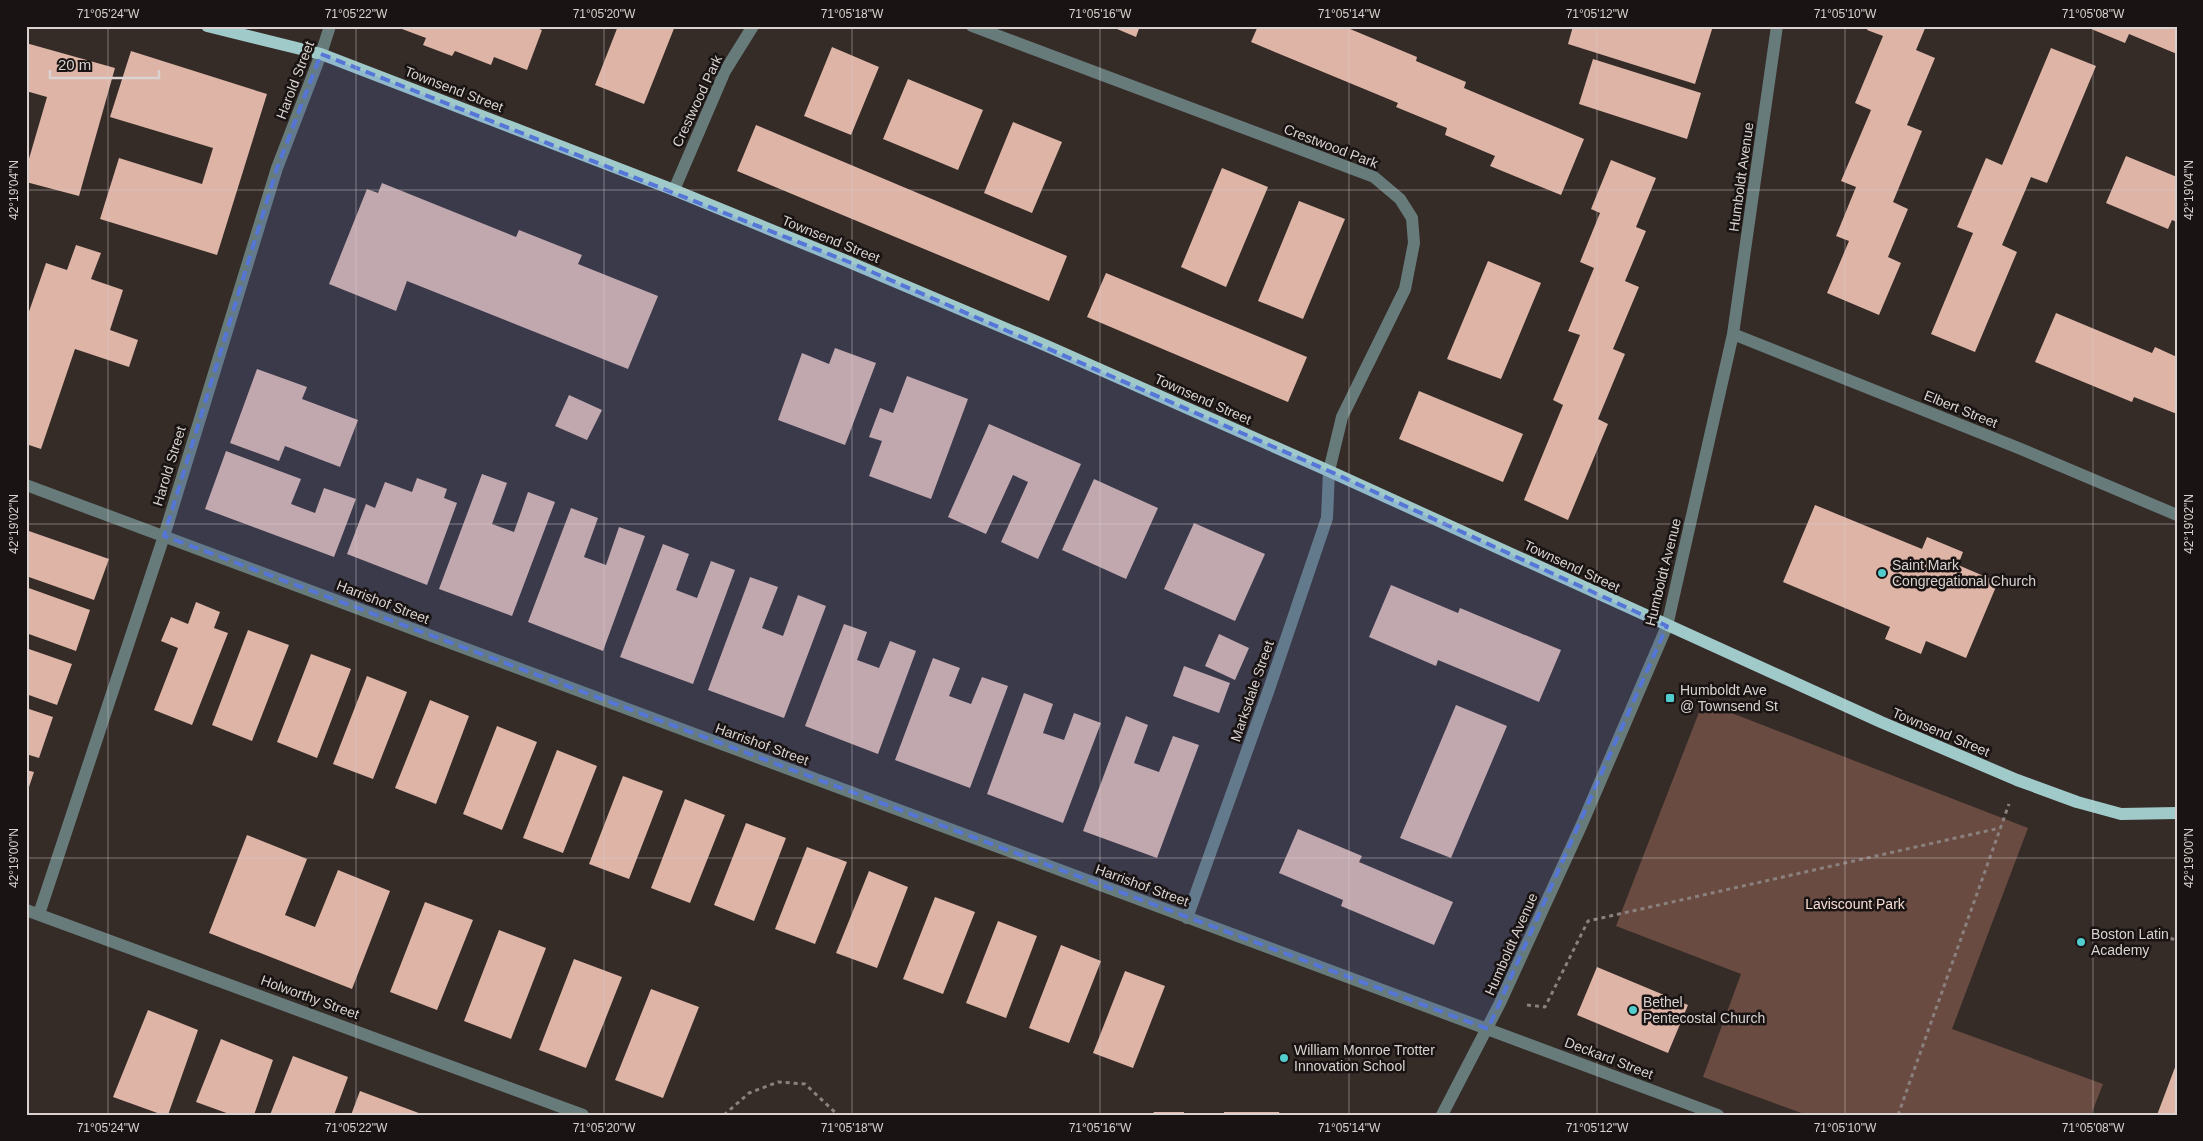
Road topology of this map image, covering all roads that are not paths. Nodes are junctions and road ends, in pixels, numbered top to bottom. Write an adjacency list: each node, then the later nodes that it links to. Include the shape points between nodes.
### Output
1 (207, 26): 6 (main road, Townsend Street)
2 (330, 26): 6 (street, Harold Street)
3 (753, 26): 7 (street, Crestwood Park, via 725,71)
4 (972, 26): 9 (street, Crestwood Park, via 1374,177 1400,200 1412,218 1414,243 1405,289 1342,417)
5 (1778, 26): 8 (street, Humboldt Avenue)
6 (321, 54): 7 (main road, Townsend Street); 12 (street, Harold Street, via 277,168)
7 (674, 190): 9 (main road, Townsend Street, via 1047,346)
8 (1733, 334): 11 (street, Elbert Street); 13 (street, Humboldt Avenue)
9 (1329, 471): 13 (main road, Townsend Street); 17 (street, Marksdale Street, via 1327,518)
10 (26, 485): 12 (street, Harrishof Street)
11 (2177, 515)
12 (164, 536): 16 (street, Harold Street); 17 (street, Harrishof Street)
13 (1667, 626): 14 (main road, Townsend Street, via 1881,722 2077,802 2121,814); 18 (street, Humboldt Avenue, via 1586,815)
14 (2177, 813)
15 (26, 910): 16 (street, Holworthy Street)
16 (39, 914): 19 (street, Holworthy Street)
17 (1187, 918): 18 (street, Harrishof Street)
18 (1488, 1028): 20 (street, Humboldt Avenue); 21 (street, Deckard Street)
19 (583, 1115)
20 (1442, 1115)
21 (1718, 1115)

